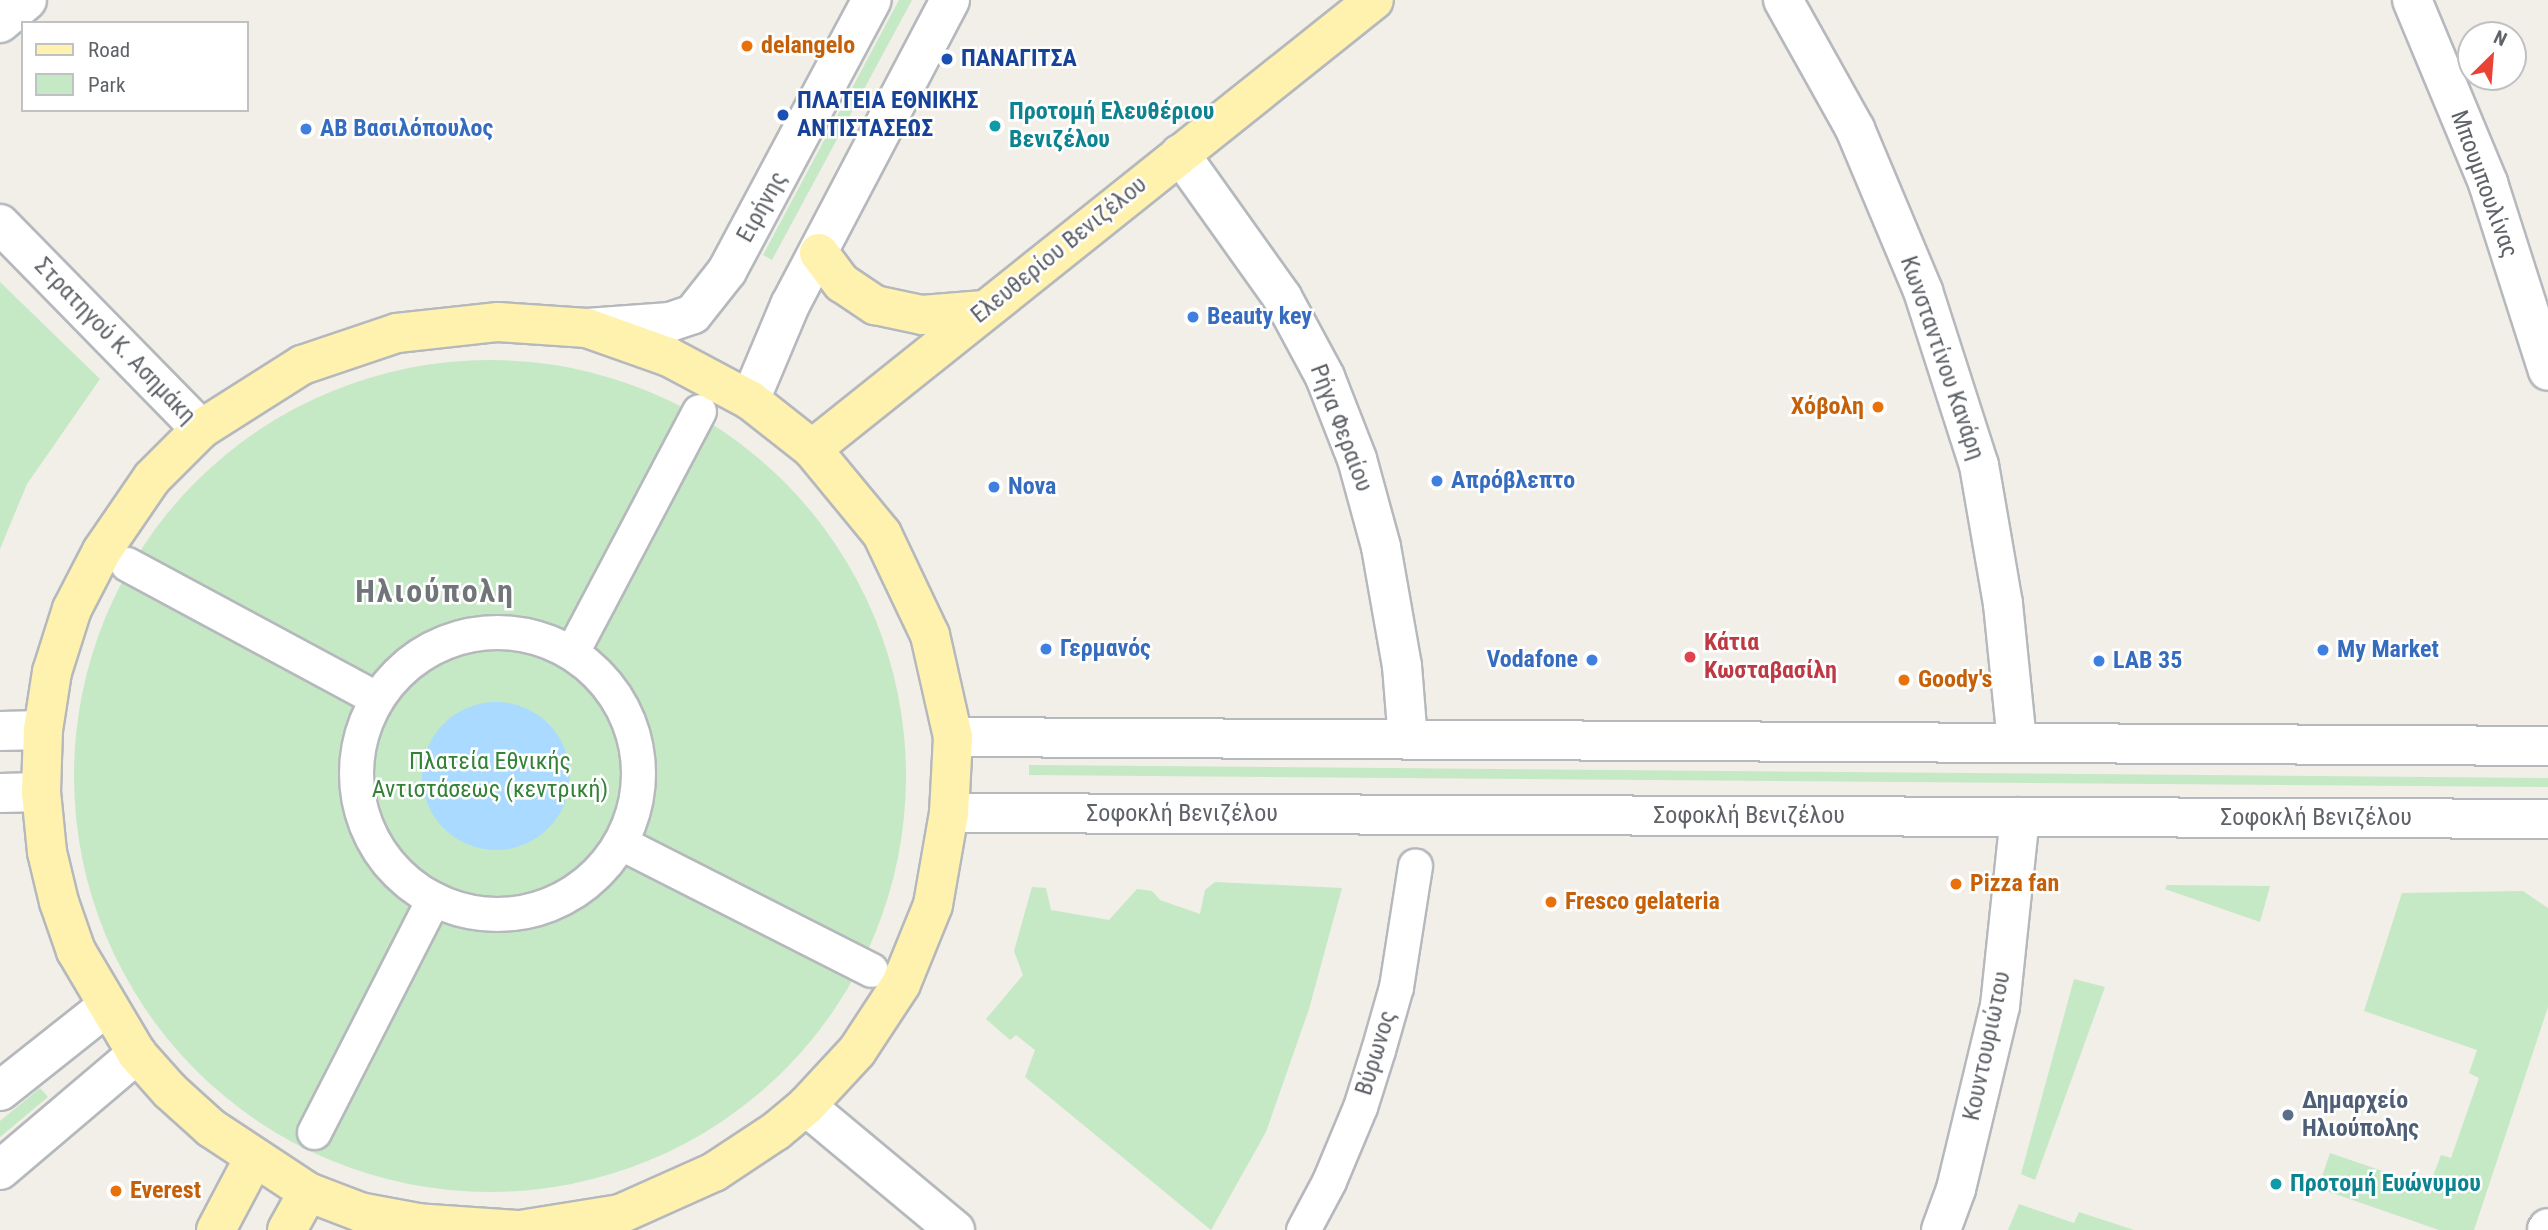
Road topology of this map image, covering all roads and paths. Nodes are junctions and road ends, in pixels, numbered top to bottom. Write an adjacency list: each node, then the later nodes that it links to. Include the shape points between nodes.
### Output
1 (27, 0): 7 (street)
2 (872, 0): 12 (street, Ειρήνης, via 727,271 693,314 670,322)
3 (950, 0): 10 (street)
4 (1374, 0): 8 (main road, Ελευθερίου Βενιζέλου)
5 (1783, 0): 25 (street, Κωνσταντίνου Κανάρη, via 1855,129 1923,291 1979,465 2003,604)
6 (2412, 0): 13 (street, Μπουμπουλίνας, via 2488,183)
7 (0, 23)
8 (1180, 154): 11 (main road, Ελευθερίου Βενιζέλου); 24 (street, Ρήγα Φεραίου, via 1282,297 1325,377 1381,547 1402,666)
9 (0, 224): 16 (street, Στρατηγού Κ. Ασημάκη)
10 (818, 253): 11 (main road, via 842,283 875,305 922,315); 14 (street, via 790,305)
11 (985, 310): 17 (main road, Ελευθερίου Βενιζέλου)
12 (587, 328): 14 (main road, via 669,358); 16 (main road, via 498,322 397,333 302,365)
13 (2548, 371)
14 (750, 400): 17 (main road)
15 (699, 411): 19 (street)
16 (201, 429): 22 (main road, via 152,478 96,563 72,609 52,672)
17 (812, 449): 23 (main road, via 882,534 930,635)
18 (127, 564): 20 (street)
19 (573, 650): 20 (street, via 535,634 488,629 442,641 402,666); 32 (street, via 609,684 631,732 637,793)
20 (376, 698): 34 (street, via 357,752 359,802 386,866)
21 (0, 730): 22 (street)
22 (43, 730): 27 (main road)
23 (953, 737): 24 (street); 29 (main road)
24 (1408, 740): 25 (street)
25 (2017, 743): 26 (street)
26 (2548, 746)
27 (41, 792): 28 (street); 36 (main road, via 47,852 59,902 75,951)
28 (0, 793)
29 (949, 813): 30 (street, Σοφοκλή Βενιζέλου); 39 (main road, via 933,905 901,984 856,1051)
30 (2020, 817): 31 (street, Σοφοκλή Βενιζέλου); 49 (street, Κουντουριώτου, via 2000,1006 1956,1189)
31 (2548, 819)
32 (623, 844): 34 (street, via 598,875 562,900 531,911 477,918); 35 (street)
33 (1415, 864): 48 (street, Βύρωνος, via 1396,987 1378,1050 1360,1107)
34 (433, 900): 40 (street)
35 (871, 970)
36 (106, 1007): 37 (main road); 38 (street)
37 (137, 1054): 41 (main road, via 211,1128); 42 (street)
38 (0, 1091)
39 (806, 1106): 46 (main road, via 714,1172 620,1214); 47 (street)
40 (314, 1132)
41 (254, 1158): 43 (main road); 44 (main road)
42 (0, 1170)
43 (307, 1192): 45 (main road); 46 (main road, via 360,1212 418,1223)
44 (216, 1230)
45 (287, 1230)
46 (518, 1230)
47 (955, 1230)
48 (1303, 1230)
49 (1941, 1230)

